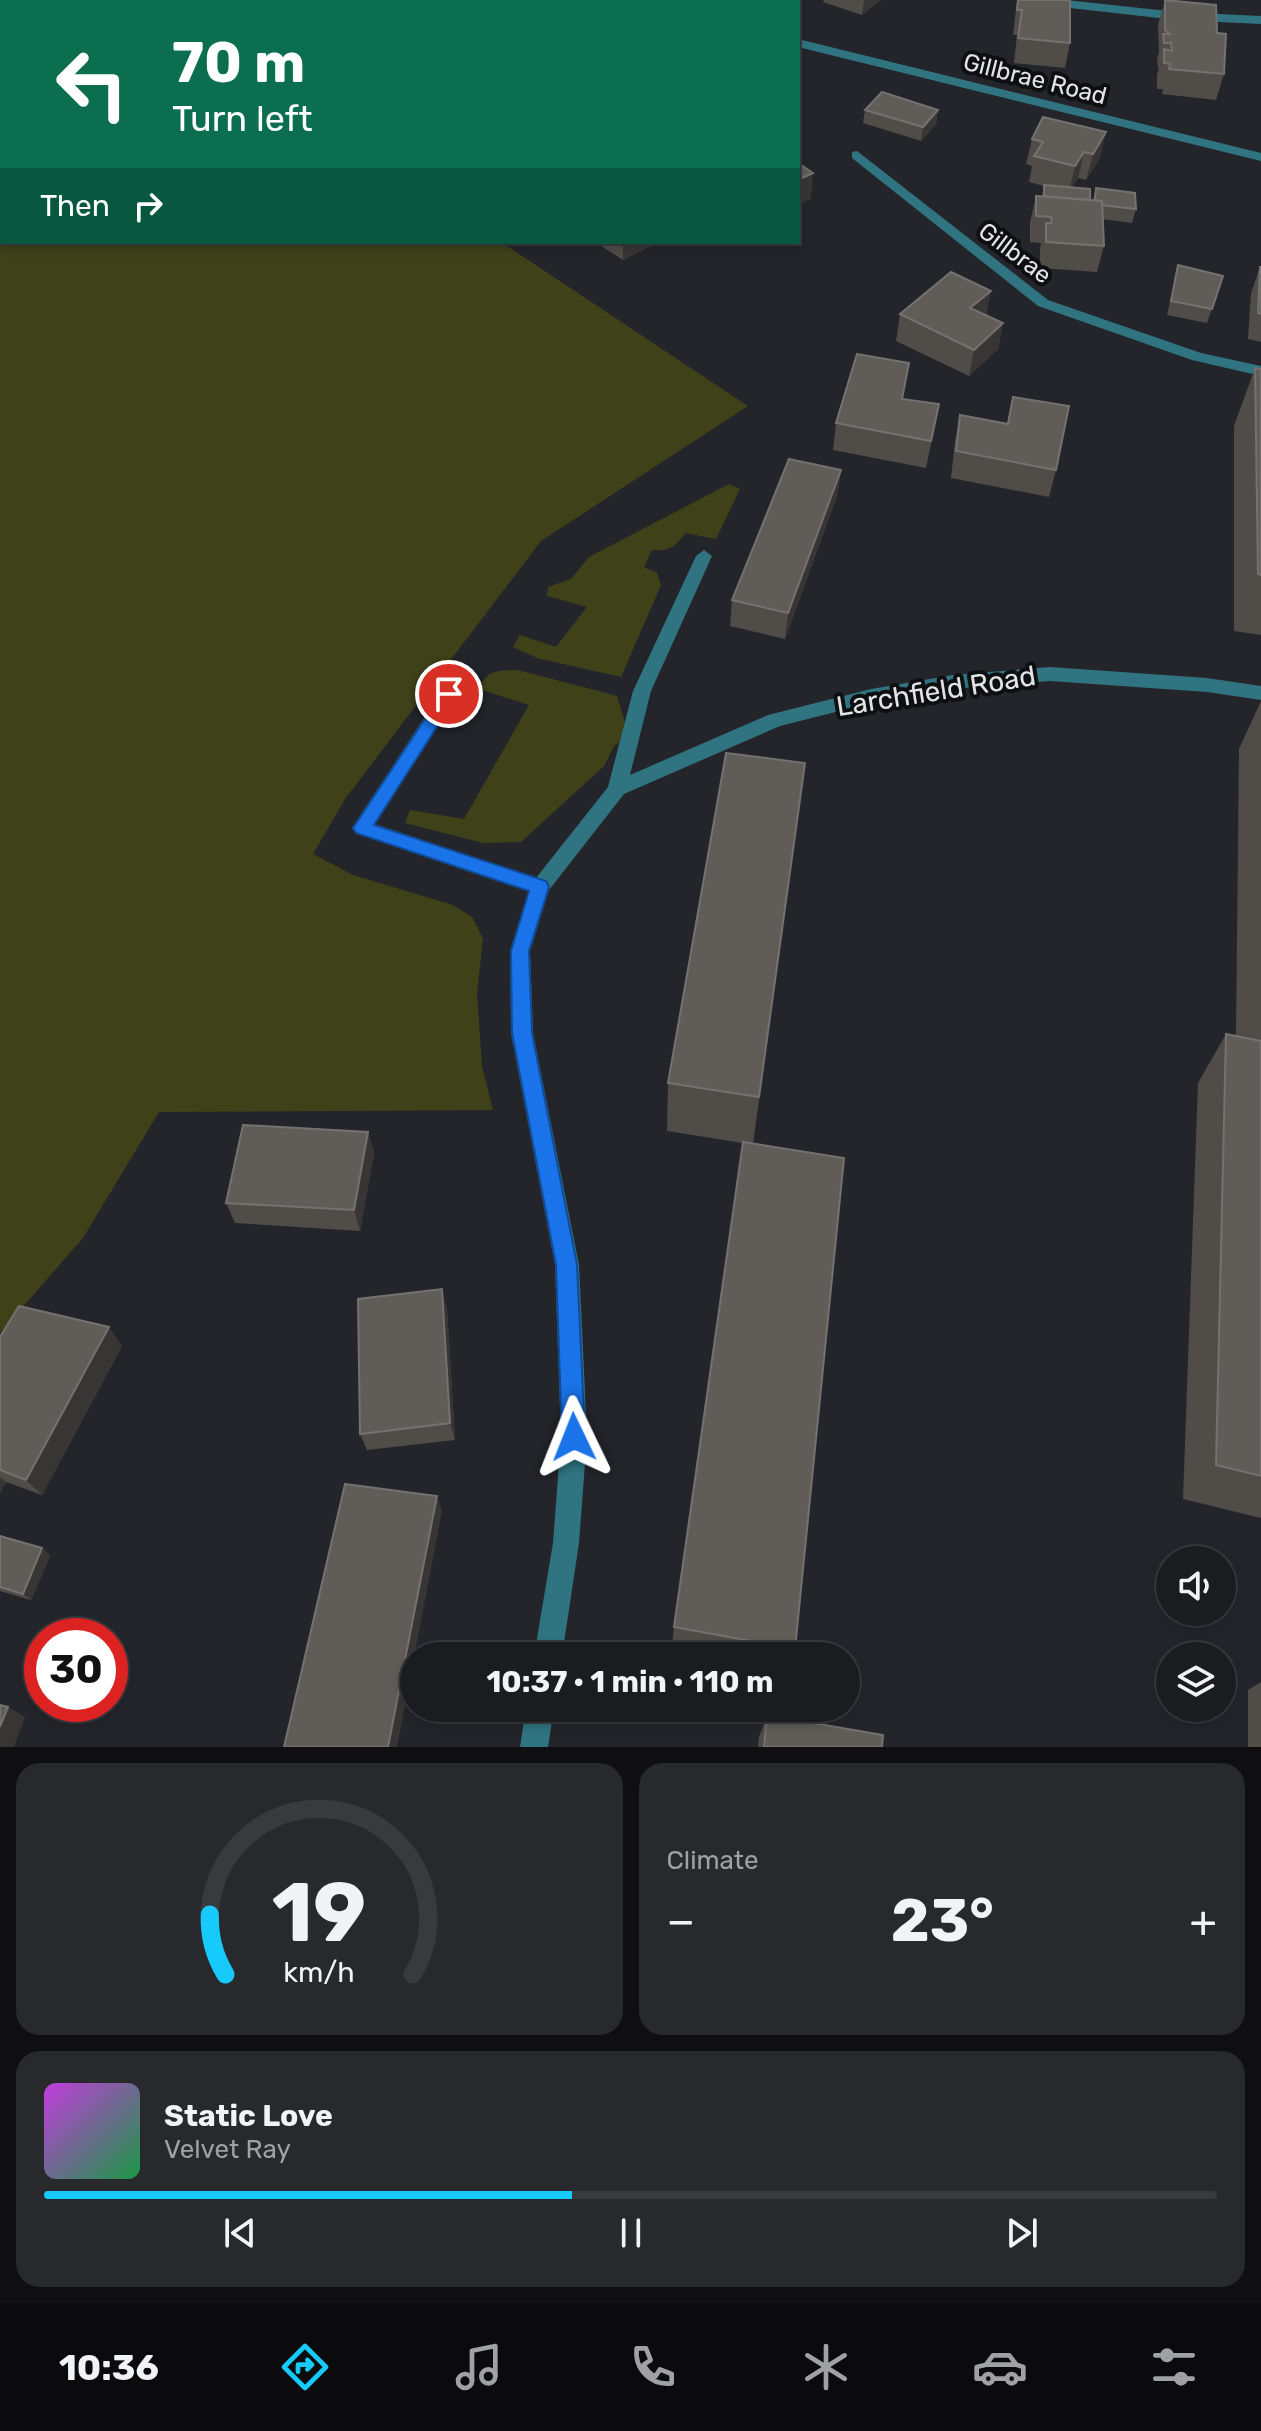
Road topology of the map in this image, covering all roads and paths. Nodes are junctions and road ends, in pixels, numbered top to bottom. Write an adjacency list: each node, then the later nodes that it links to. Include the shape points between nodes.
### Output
1 (1034, 0): 2 (street)
2 (1261, 20)
3 (800, 43): 5 (street, Gillbrae Road)
4 (857, 155): 6 (street, Gillbrae, via 1043,303 1197,357)
5 (1261, 157)
6 (1261, 371)
7 (704, 556): 10 (street, via 642,691)
8 (1261, 693): 10 (street, Larchfield Road, via 1050,674 953,682 775,720)
9 (449, 694): 11 (street, via 362,828)
10 (617, 789): 11 (street, Larchfield Road)
11 (540, 887): 12 (street, Larchfield Road, via 520,951 522,1033 567,1265 574,1437 566,1543)
12 (550, 1642)
13 (538, 1722): 14 (street)
14 (534, 1747)

